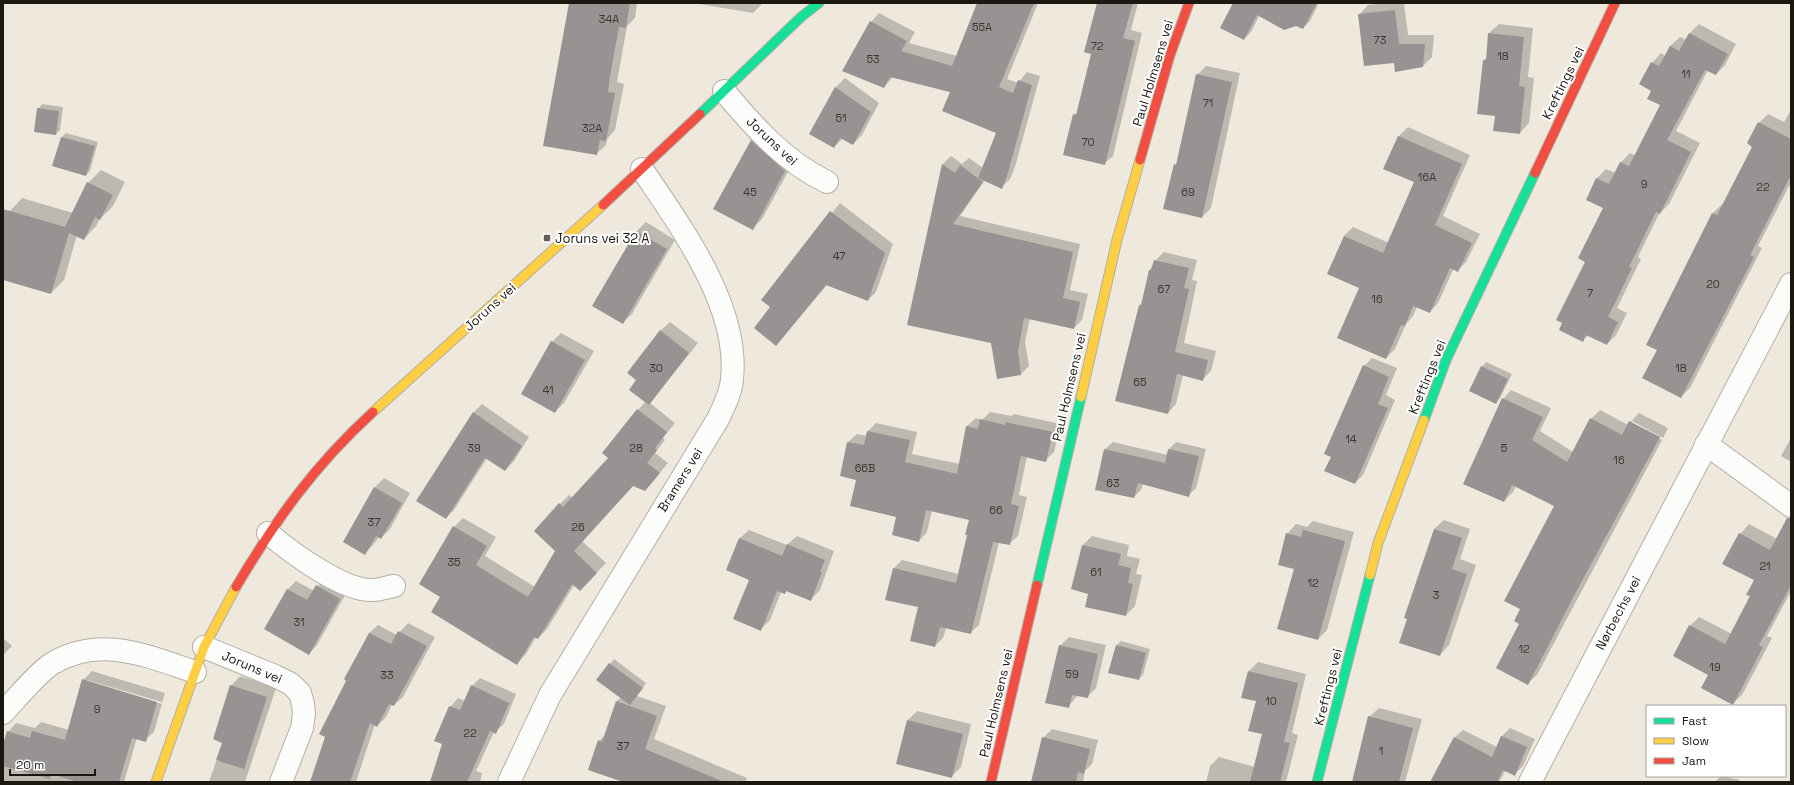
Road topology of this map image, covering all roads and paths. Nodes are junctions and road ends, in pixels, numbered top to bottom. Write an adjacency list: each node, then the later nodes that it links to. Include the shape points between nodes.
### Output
1 (819, 3): 4 (street, Joruns vei)
2 (1189, 3): 18 (street, Paul Holmsens vei, via 1170,56 1117,240)
3 (1615, 3): 19 (street, Kreftings vei, via 1446,360 1378,543)
4 (724, 91): 5 (street, Joruns vei); 6 (street, Joruns vei, via 751,124 787,157 812,175)
5 (642, 169): 10 (street, Joruns vei, via 362,422 322,462 292,498); 17 (street, Bramers vei, via 689,239 711,280 730,341 732,380 727,400 718,419 550,695)
6 (827, 182)
7 (1791, 284): 8 (street, Nørbechs vei)
8 (1706, 444): 9 (street); 20 (street, Nørbechs vei)
9 (1791, 506)
10 (268, 533): 11 (street, via 292,554 354,587 372,590); 12 (street, Joruns vei)
11 (394, 586)
12 (204, 647): 13 (street, Joruns vei); 16 (street, Joruns vei, via 275,676 291,684 300,693 304,704 302,728)
13 (195, 672): 14 (street, via 138,653 108,649 84,650 52,663); 15 (street, Joruns vei)
14 (3, 713)
15 (156, 782)
16 (281, 782)
17 (509, 782)
18 (991, 782)
19 (1318, 782)
20 (1530, 782)

